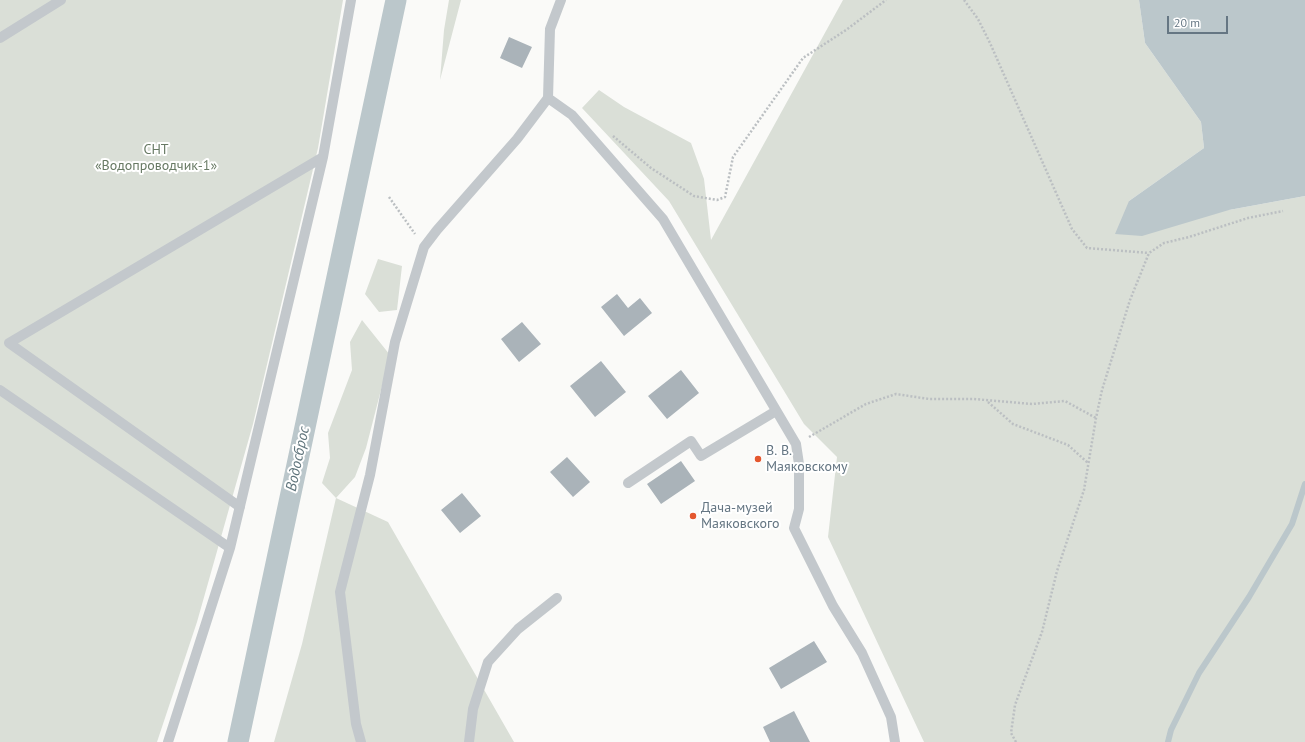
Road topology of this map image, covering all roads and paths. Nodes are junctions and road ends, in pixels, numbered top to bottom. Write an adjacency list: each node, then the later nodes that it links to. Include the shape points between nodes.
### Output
1 (61, 0): 6 (lane)
2 (351, 0): 9 (lane)
3 (561, 0): 7 (lane, via 550,29)
4 (886, 0): 8 (path, via 803,58 734,157 725,197 717,200 694,196 651,168)
5 (964, 0): 13 (path, via 978,19 990,43 1072,229 1087,248)
6 (0, 38)
7 (548, 98): 12 (lane, via 517,139); 16 (lane, via 572,115 662,219)
8 (607, 132)
9 (323, 157): 21 (lane); 21 (lane, via 9,344)
10 (389, 197): 12 (path)
11 (1283, 211): 13 (path, via 1248,218 1164,243)
12 (424, 247): 25 (lane, via 395,342 370,475 340,592 356,724)
13 (1149, 253): 17 (path, via 1130,300)
14 (0, 390): 22 (lane)
15 (988, 402): 17 (path, via 1032,404 1065,401); 18 (path, via 974,399 929,399 896,394 866,404); 19 (path, via 1012,424 1068,444)
16 (776, 411): 18 (lane); 20 (lane, via 701,456 691,441)
17 (1096, 418): 19 (path)
18 (796, 444): 27 (lane, via 800,509 794,528 833,606 862,653 892,717)
19 (1088, 463): 28 (path, via 1084,490 1057,571 1042,632 1015,705 1011,733)
20 (628, 483)
21 (240, 507): 22 (lane)
22 (230, 548): 24 (lane)
23 (557, 598): 26 (lane, via 518,629 488,662 473,709)
24 (168, 742)
25 (361, 742)
26 (469, 742)
27 (895, 742)
28 (1016, 742)

